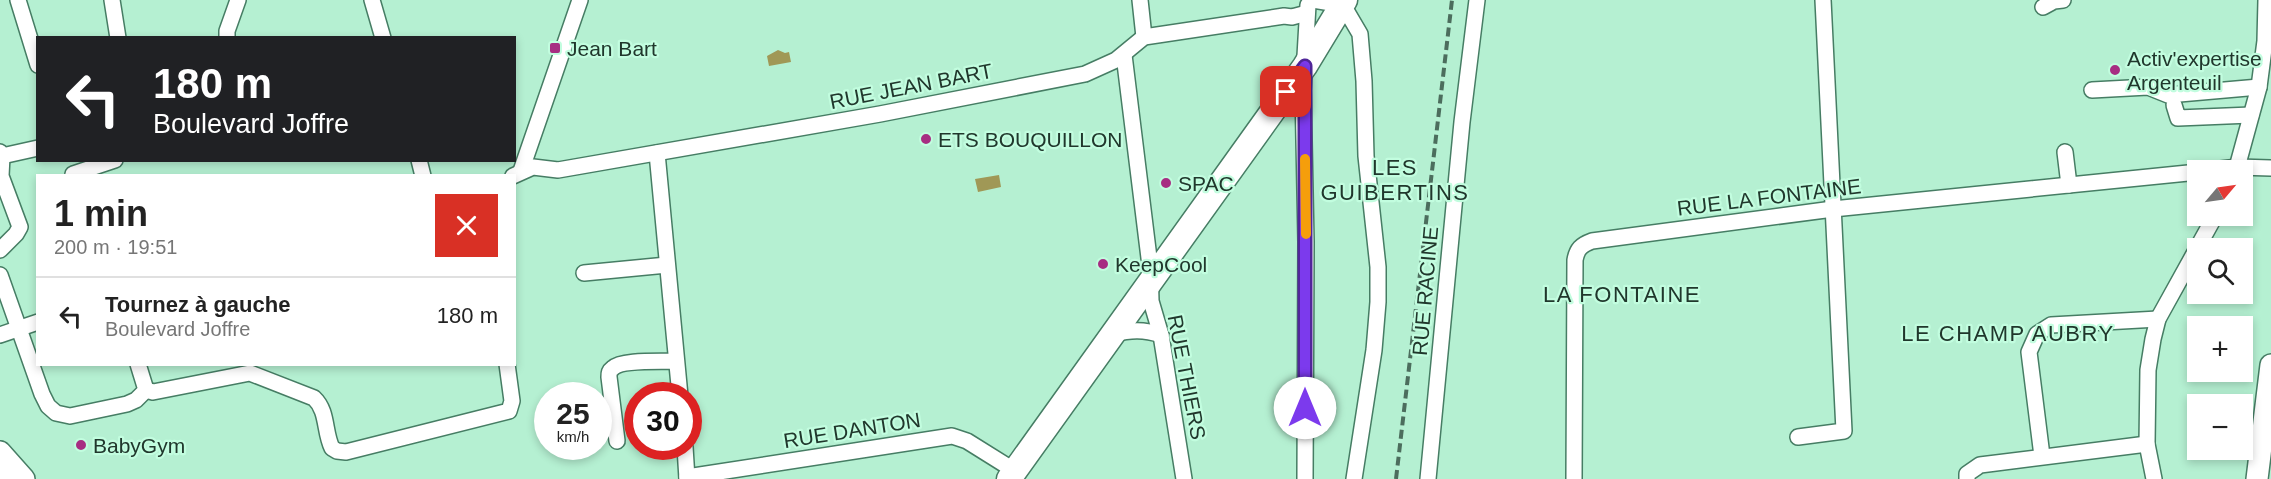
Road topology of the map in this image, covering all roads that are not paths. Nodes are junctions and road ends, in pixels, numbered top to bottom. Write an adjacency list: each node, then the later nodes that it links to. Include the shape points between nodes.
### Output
1 (18, 0): 20 (street)
2 (112, 0): 15 (street)
3 (238, 0): 16 (street)
4 (372, 0): 17 (street)
5 (562, 0): 12 (street)
6 (1140, 0): 18 (street)
7 (1477, 0): 73 (street, RUE RACINE)
8 (1823, 0): 39 (street)
9 (2063, 0): 14 (street)
10 (2266, 0): 22 (street)
11 (1344, 2): 13 (street); 21 (main road); 72 (street, via 1360,34 1366,156 1378,267 1374,350)
12 (579, 3): 35 (street)
13 (1310, 4): 18 (street, via 1292,17); 21 (street)
14 (2043, 7)
15 (118, 36)
16 (227, 36)
17 (382, 36)
18 (1144, 38): 19 (street, RUE JEAN BART)
19 (1124, 55): 28 (street, RUE JEAN BART, via 1085,74); 45 (street, RUE THIERS)
20 (36, 58)
21 (1305, 66): 45 (main road); 71 (street)
22 (2259, 87): 23 (street, via 2168,95 2148,87); 25 (street)
23 (2092, 90)
24 (2174, 105): 25 (street, via 2178,118)
25 (2251, 115): 30 (street)
26 (36, 148): 29 (street)
27 (2065, 152): 38 (street)
28 (657, 153): 35 (street, RUE JEAN BART, via 558,170 533,167); 42 (street)
29 (1, 154): 37 (street)
30 (2239, 160)
31 (106, 162): 34 (street)
32 (2271, 168): 33 (street)
33 (2253, 169)
34 (72, 170)
35 (517, 173)
36 (2187, 173): 38 (street, RUE LA FONTAINE)
37 (1, 176): 41 (street, via 20,226)
38 (2069, 185): 39 (street, RUE LA FONTAINE)
39 (1833, 209): 58 (street, via 1844,431); 74 (street, RUE LA FONTAINE, via 1592,241 1578,249)
40 (2209, 226): 46 (street)
41 (0, 250)
42 (667, 266): 43 (street); 52 (street)
43 (584, 273)
44 (0, 275): 48 (street)
45 (1149, 283): 49 (main road); 51 (street, RUE THIERS)
46 (2158, 319): 60 (street, via 2148,370); 62 (street, via 2051,325 2037,334 2029,352)
47 (36, 323): 48 (street)
48 (19, 328): 50 (street); 57 (street, via 42,394 56,413 70,416 127,404)
49 (1113, 334): 51 (street, via 1130,330); 65 (main road)
50 (0, 335)
51 (1161, 335): 70 (street, RUE THIERS)
52 (676, 361): 56 (street); 59 (street, via 623,363 610,371)
53 (2271, 365): 66 (main road)
54 (139, 366): 57 (street)
55 (507, 366): 57 (street, via 512,401 509,411 346,452 332,448 323,412 314,398 250,373 153,392)
56 (678, 382)
57 (146, 390)
58 (1798, 437)
59 (617, 441)
60 (2148, 444): 62 (street); 76 (street)
61 (0, 452): 69 (main road)
62 (2042, 456): 75 (street, via 1980,465 1966,474)
63 (686, 460): 67 (street)
64 (0, 475): 68 (main road)
65 (1012, 475): 67 (street, RUE DANTON, via 967,441 952,436)
66 (2262, 476)
67 (687, 478)
68 (3, 479)
69 (24, 479)
70 (1184, 479)
71 (1305, 479)
72 (1354, 479)
73 (1428, 479)
74 (1574, 479)
75 (1967, 479)
76 (2154, 479)

